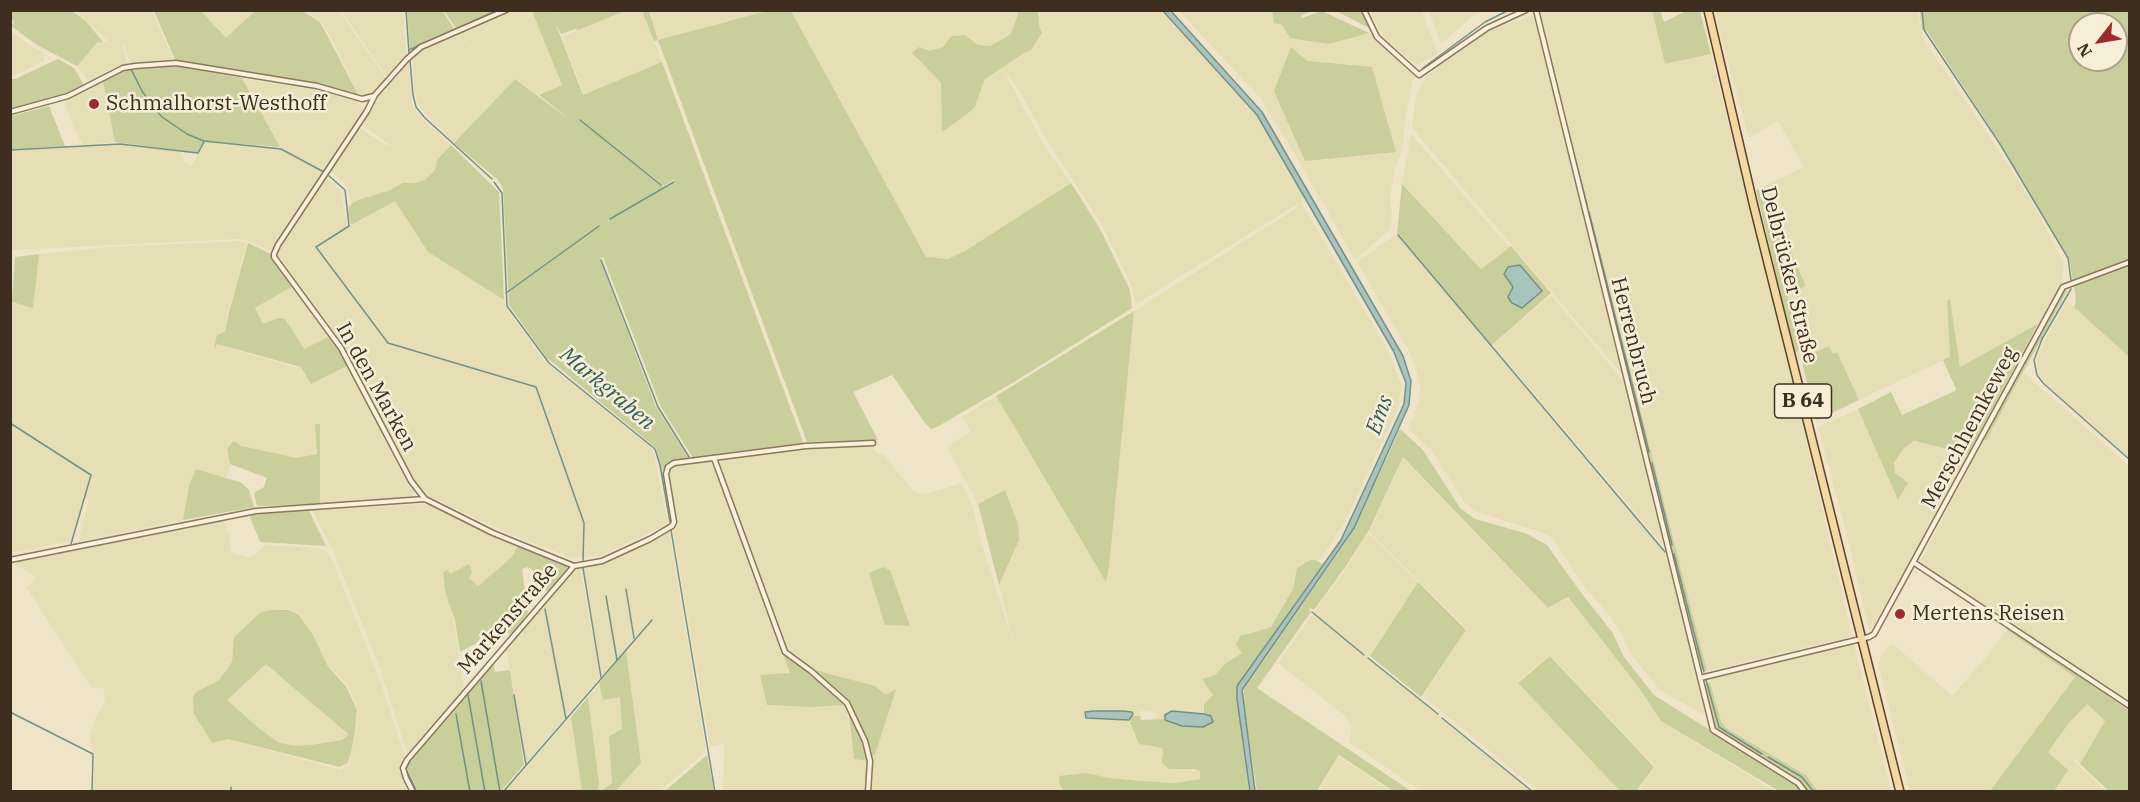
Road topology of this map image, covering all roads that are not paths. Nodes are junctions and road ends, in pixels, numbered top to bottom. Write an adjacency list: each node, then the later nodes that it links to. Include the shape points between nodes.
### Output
1 (506, 10): 6 (street, via 421,47)
2 (1364, 10): 3 (street, via 1377,37 1419,75 1487,28)
3 (1526, 10)
4 (1536, 10): 18 (street, Herrenbruch)
5 (1708, 10): 17 (main road, Delbrücker Straße / B 64)
6 (375, 95): 7 (street); 8 (street, In den Marken)
7 (362, 99): 8 (street); 9 (street, via 317,86 176,63 123,68 68,96)
8 (368, 111): 13 (street, In den Marken, via 274,254 341,348)
9 (10, 112)
10 (2130, 262): 15 (street, Merschhemkeweg, via 2063,287)
11 (873, 443): 12 (street, Markenstraße, via 806,446)
12 (714, 459): 16 (street, Markenstraße, via 668,467 672,526 602,561); 21 (street, via 785,652 848,703 870,760)
13 (424, 499): 14 (street, via 256,511); 16 (street)
14 (10, 560)
15 (1913, 562): 17 (street, Merschhemkeweg, via 1874,633); 19 (street)
16 (574, 566): 20 (street, Markenstraße, via 407,760 403,768)
17 (1862, 638): 18 (street); 23 (main road, Delbrücker Straße / B 64)
18 (1700, 678): 22 (street, Herrenbruch, via 1713,730 1798,783)
19 (2130, 706)
20 (413, 792)
21 (868, 792)
22 (1805, 792)
23 (1900, 792)

